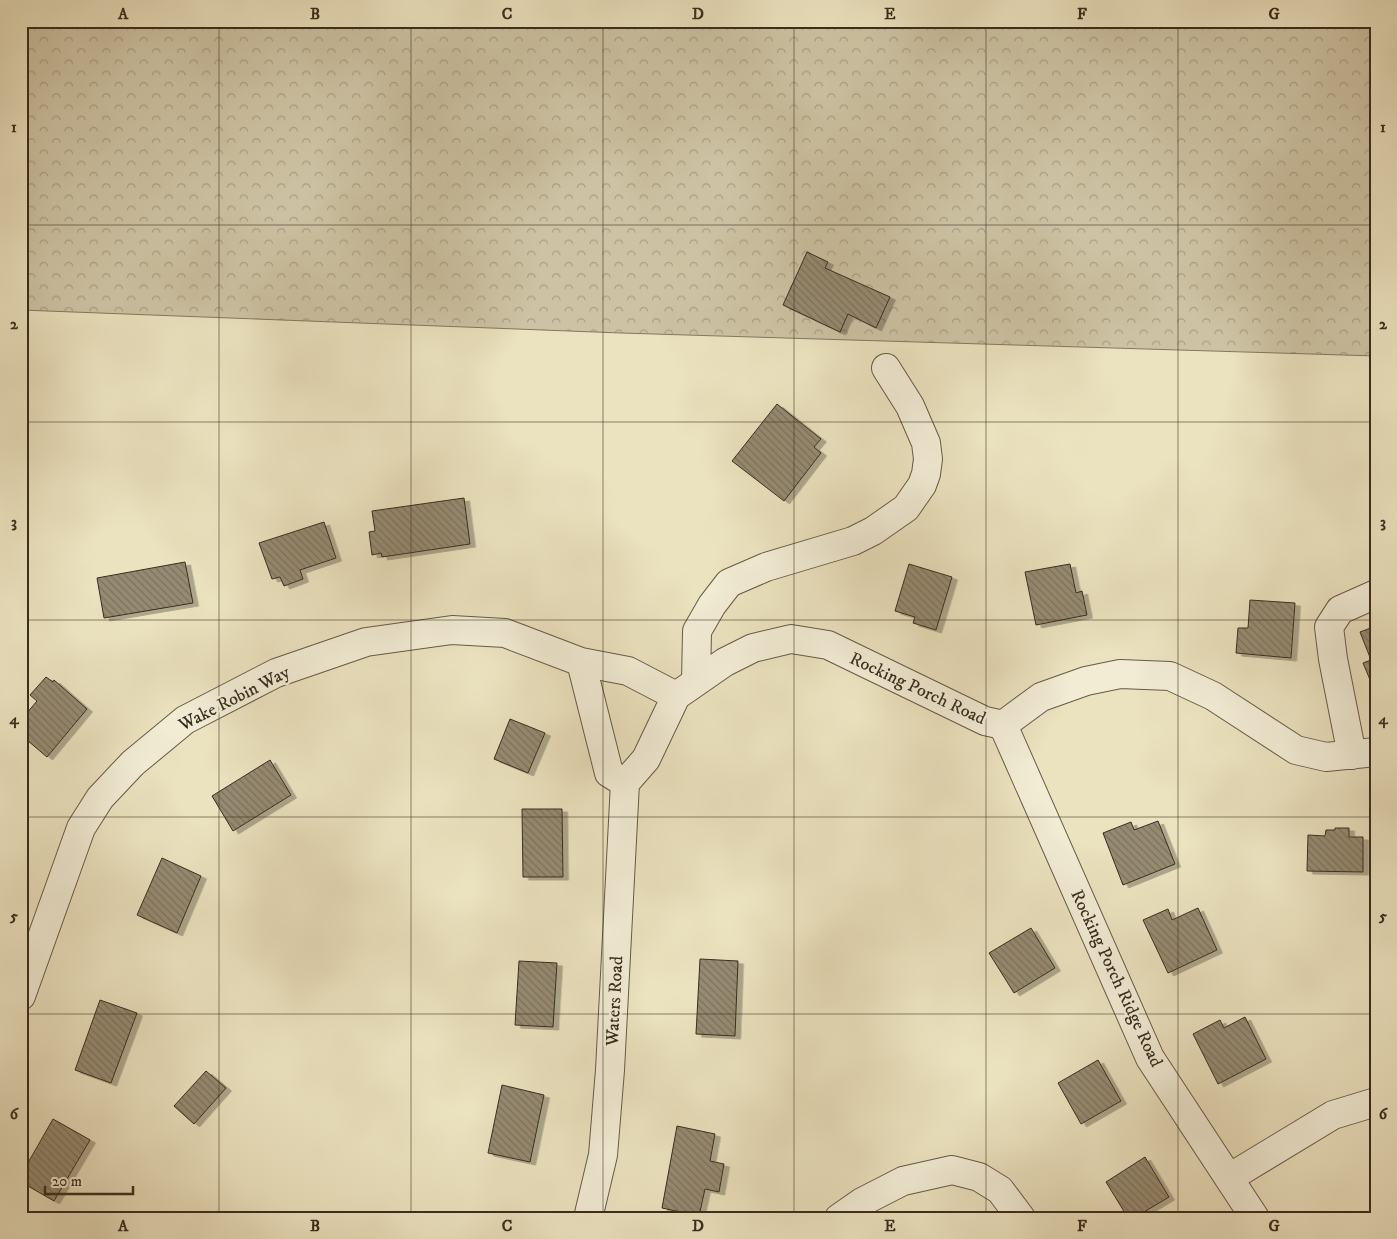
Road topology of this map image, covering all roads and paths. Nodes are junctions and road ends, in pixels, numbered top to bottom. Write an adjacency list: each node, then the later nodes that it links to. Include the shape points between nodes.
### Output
1 (886, 368): 4 (street, via 910,406 926,444 928,459 922,486 906,508 873,532 766,567 729,583 697,631)
2 (1376, 594): 6 (street, via 1340,610 1330,627 1333,659)
3 (581, 662): 4 (street, Wake Robin Way, via 628,671); 7 (street, via 609,773); 8 (street, Wake Robin Way, via 505,633 452,630 366,642 276,673 185,720 133,763 100,798 81,828)
4 (686, 689): 5 (street, Rocking Porch Road, via 725,662 753,648 790,639 828,645 947,704 985,721); 7 (street, via 646,760)
5 (1003, 725): 6 (street, Rocking Porch Road, via 1040,698 1086,681 1120,674 1170,676 1213,696 1296,750 1326,757); 10 (street, Rocking Porch Ridge Road, via 1150,1058)
6 (1364, 753)
7 (625, 783): 11 (street, Waters Road, via 603,1155)
8 (22, 989)
9 (1376, 1102): 10 (street, via 1333,1115)
10 (1229, 1178): 14 (street, Rocking Porch Ridge Road)
11 (588, 1218)
12 (839, 1218): 13 (street, via 903,1181 952,1170 979,1177 1000,1190)
13 (1021, 1218)
14 (1256, 1218)

